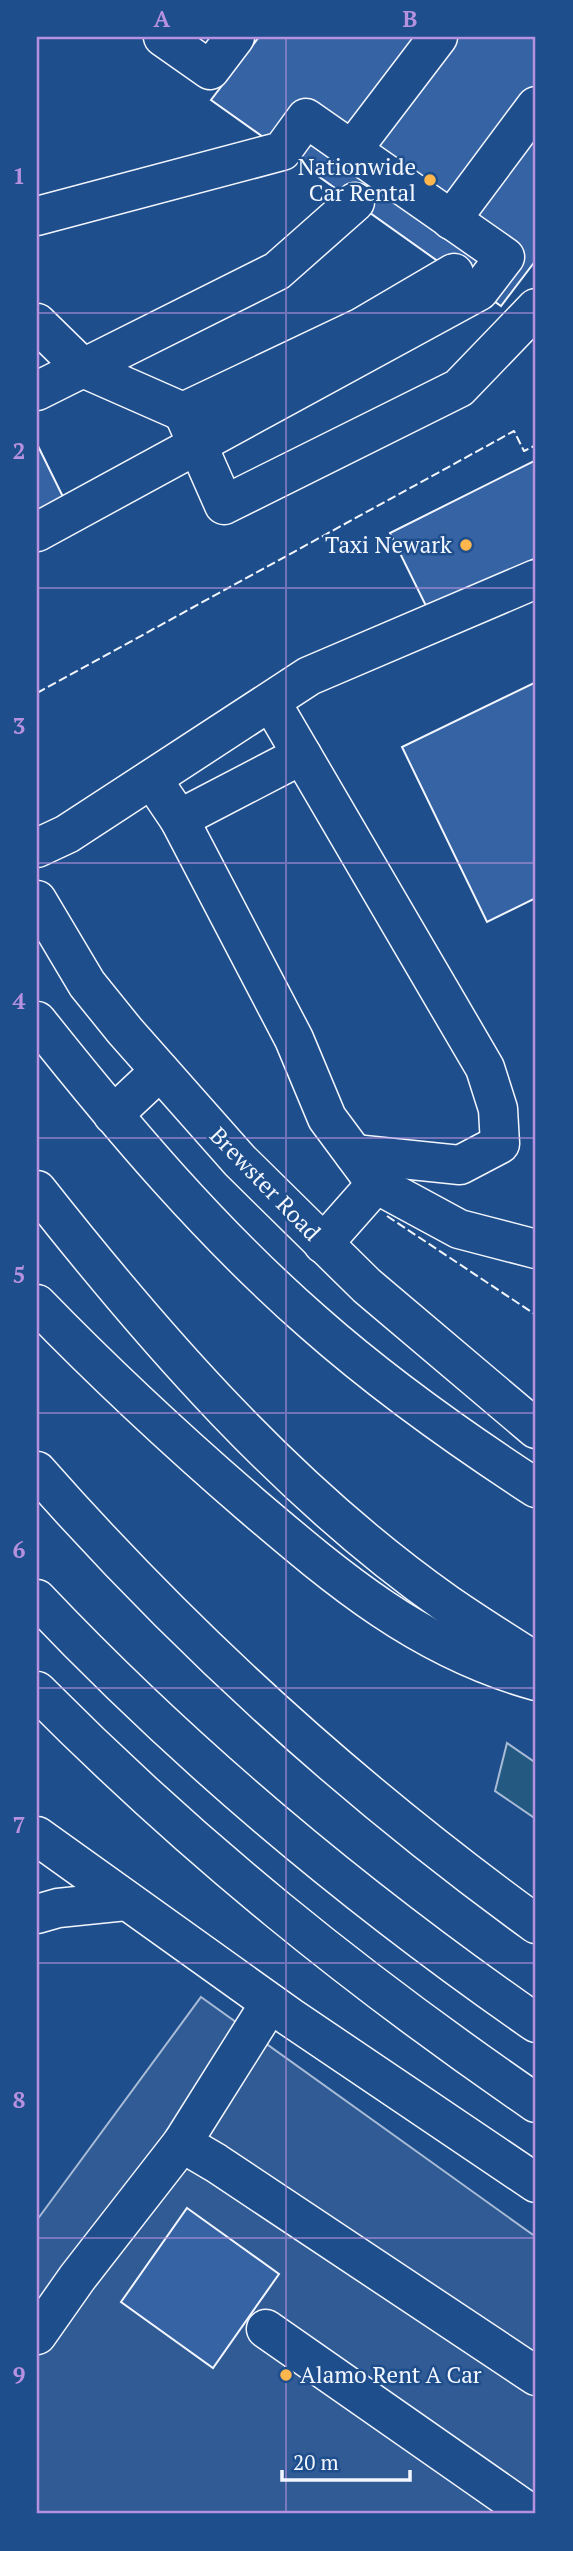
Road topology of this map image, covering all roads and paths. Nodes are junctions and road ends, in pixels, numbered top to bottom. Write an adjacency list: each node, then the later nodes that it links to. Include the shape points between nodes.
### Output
1 (163, 37): 2 (main road, via 210,70)
2 (235, 37)
3 (438, 37): 5 (main road)
4 (536, 107): 8 (main road)
5 (352, 150): 7 (main road, via 306,118 282,151); 8 (main road)
6 (355, 202): 12 (main road, via 277,271)
7 (37, 216)
8 (451, 220): 14 (main road, via 505,257 479,291)
9 (454, 273): 14 (main road)
10 (536, 308): 14 (main road, via 459,388 224,505)
11 (37, 323): 12 (main road)
12 (83, 368): 13 (main road); 14 (main road)
13 (37, 391)
14 (190, 428): 15 (main road)
15 (37, 532)
16 (536, 579): 17 (main road, via 309,676)
17 (271, 702): 18 (main road); 19 (main road)
18 (302, 755): 20 (main road); 26 (main road, via 485,1068 498,1109 500,1144 460,1165)
19 (152, 779): 20 (main road); 21 (main road)
20 (179, 819): 26 (main road, via 294,1039 327,1118)
21 (37, 848)
22 (37, 900): 24 (main road, Brewster Road, via 87,984)
23 (37, 1021): 25 (main road)
24 (160, 1071): 25 (main road); 29 (main road, Brewster Road)
25 (113, 1115): 34 (main road, via 240,1253 314,1323 400,1392)
26 (354, 1154): 27 (main road)
27 (376, 1184): 29 (main road); 30 (main road, via 459,1229)
28 (37, 1190): 36 (main road, via 188,1369 308,1490 407,1575)
29 (323, 1244): 32 (main road, Brewster Road)
30 (536, 1249)
31 (37, 1304): 37 (main road, via 225,1483 380,1608 449,1648)
32 (536, 1429)
33 (37, 1471): 40 (main road, via 132,1574 242,1682)
34 (536, 1488)
35 (37, 1599): 46 (main road, via 172,1733 286,1834)
36 (536, 1661)
37 (536, 1681)
38 (37, 1691): 47 (main road, via 137,1789 263,1900 375,1989)
39 (37, 1836): 42 (main road)
40 (422, 1839): 41 (main road); 44 (main road)
41 (536, 1893)
42 (126, 1901): 43 (main road); 45 (main road)
43 (37, 1913)
44 (536, 1924)
45 (270, 2003): 48 (main road); 49 (main road)
46 (536, 2023)
47 (536, 2103)
48 (182, 2143): 51 (main road); 52 (main road)
49 (536, 2183)
50 (266, 2329): 53 (main road)
51 (37, 2335)
52 (536, 2375)
53 (531, 2514)

